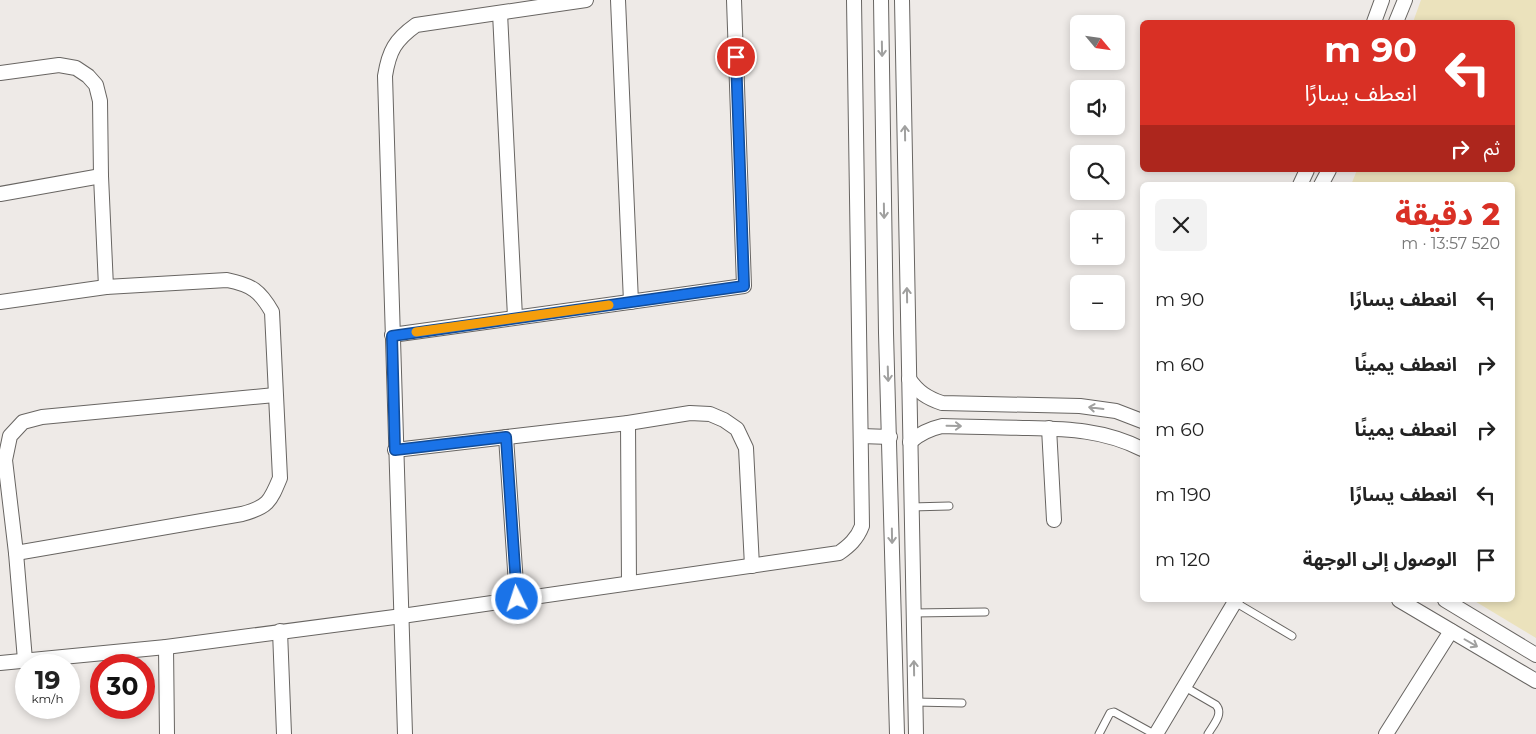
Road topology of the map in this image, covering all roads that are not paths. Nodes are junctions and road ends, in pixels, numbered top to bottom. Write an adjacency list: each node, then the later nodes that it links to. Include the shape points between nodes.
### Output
1 (586, 0): 9 (street)
2 (618, 0): 17 (street)
3 (734, 0): 17 (street, via 744,286)
4 (854, 0): 27 (street)
5 (881, 0): 19 (street, one-way to 19)
6 (902, 0): 20 (street, one-way to 6)
7 (1382, 0): 10 (street)
8 (1405, 0): 11 (street)
9 (500, 13): 18 (street); 21 (street, via 416,25 393,46 387,60)
10 (1375, 20)
11 (1397, 20)
12 (0, 73): 13 (street, via 59,65 76,68 88,76 96,86 100,100)
13 (101, 176): 14 (street); 15 (street)
14 (0, 194)
15 (106, 287): 16 (street); 23 (street, via 228,280 246,284 262,296 272,312)
16 (0, 302)
17 (631, 302): 18 (street)
18 (515, 317): 21 (street)
19 (886, 332): 20 (street); 29 (street, one-way to 29)
20 (908, 332): 22 (street)
21 (392, 336): 32 (street)
22 (909, 379): 24 (street, one-way to 22, via 1116,411 1080,406 942,403 917,390); 30 (street)
23 (276, 395): 38 (street, via 280,478 272,498 259,509); 38 (street, via 42,417 23,422 10,436 5,460)
24 (1140, 420)
25 (628, 423): 28 (street); 39 (street, via 690,413 710,414 737,429 746,448); 40 (street)
26 (1049, 428): 30 (street, one-way to 26, via 930,428 942,426); 31 (street, via 1096,433); 37 (street)
27 (861, 436): 29 (street); 39 (street, via 862,526 854,541 838,553)
28 (506, 437): 32 (street); 41 (street)
29 (890, 437): 34 (street)
30 (910, 442): 33 (street)
31 (1140, 448)
32 (395, 450): 48 (street)
33 (910, 479): 34 (street); 35 (street)
34 (891, 480): 66 (street, one-way to 66)
35 (911, 506): 36 (lane); 47 (street)
36 (949, 506)
37 (1054, 520)
38 (16, 553): 54 (street)
39 (752, 566): 40 (street)
40 (629, 583): 41 (street)
41 (517, 599): 48 (street)
42 (1232, 602): 60 (street)
43 (1235, 602): 51 (lane)
44 (1402, 602): 50 (street)
45 (1448, 602): 53 (street)
46 (985, 612): 47 (lane)
47 (913, 613): 61 (street, one-way to 47)
48 (402, 616): 49 (street); 65 (street)
49 (280, 631): 52 (street); 64 (street)
50 (1451, 631): 58 (street, one-way to 58); 71 (street)
51 (1292, 636)
52 (166, 647): 55 (street); 63 (street)
53 (1530, 652): 58 (street)
54 (24, 654)
55 (80, 655)
56 (15, 661): 57 (street)
57 (0, 663)
58 (1514, 668): 59 (street)
59 (1536, 680)
60 (1185, 687): 69 (street); 70 (lane, via 1219,709 1220,714)
61 (915, 702): 62 (lane); 67 (street)
62 (962, 703)
63 (167, 734)
64 (284, 734)
65 (405, 734)
66 (897, 734)
67 (916, 734)
68 (1099, 734): 69 (lane, via 1110,713 1114,712)
69 (1155, 734)
70 (1208, 734)
71 (1386, 734)

